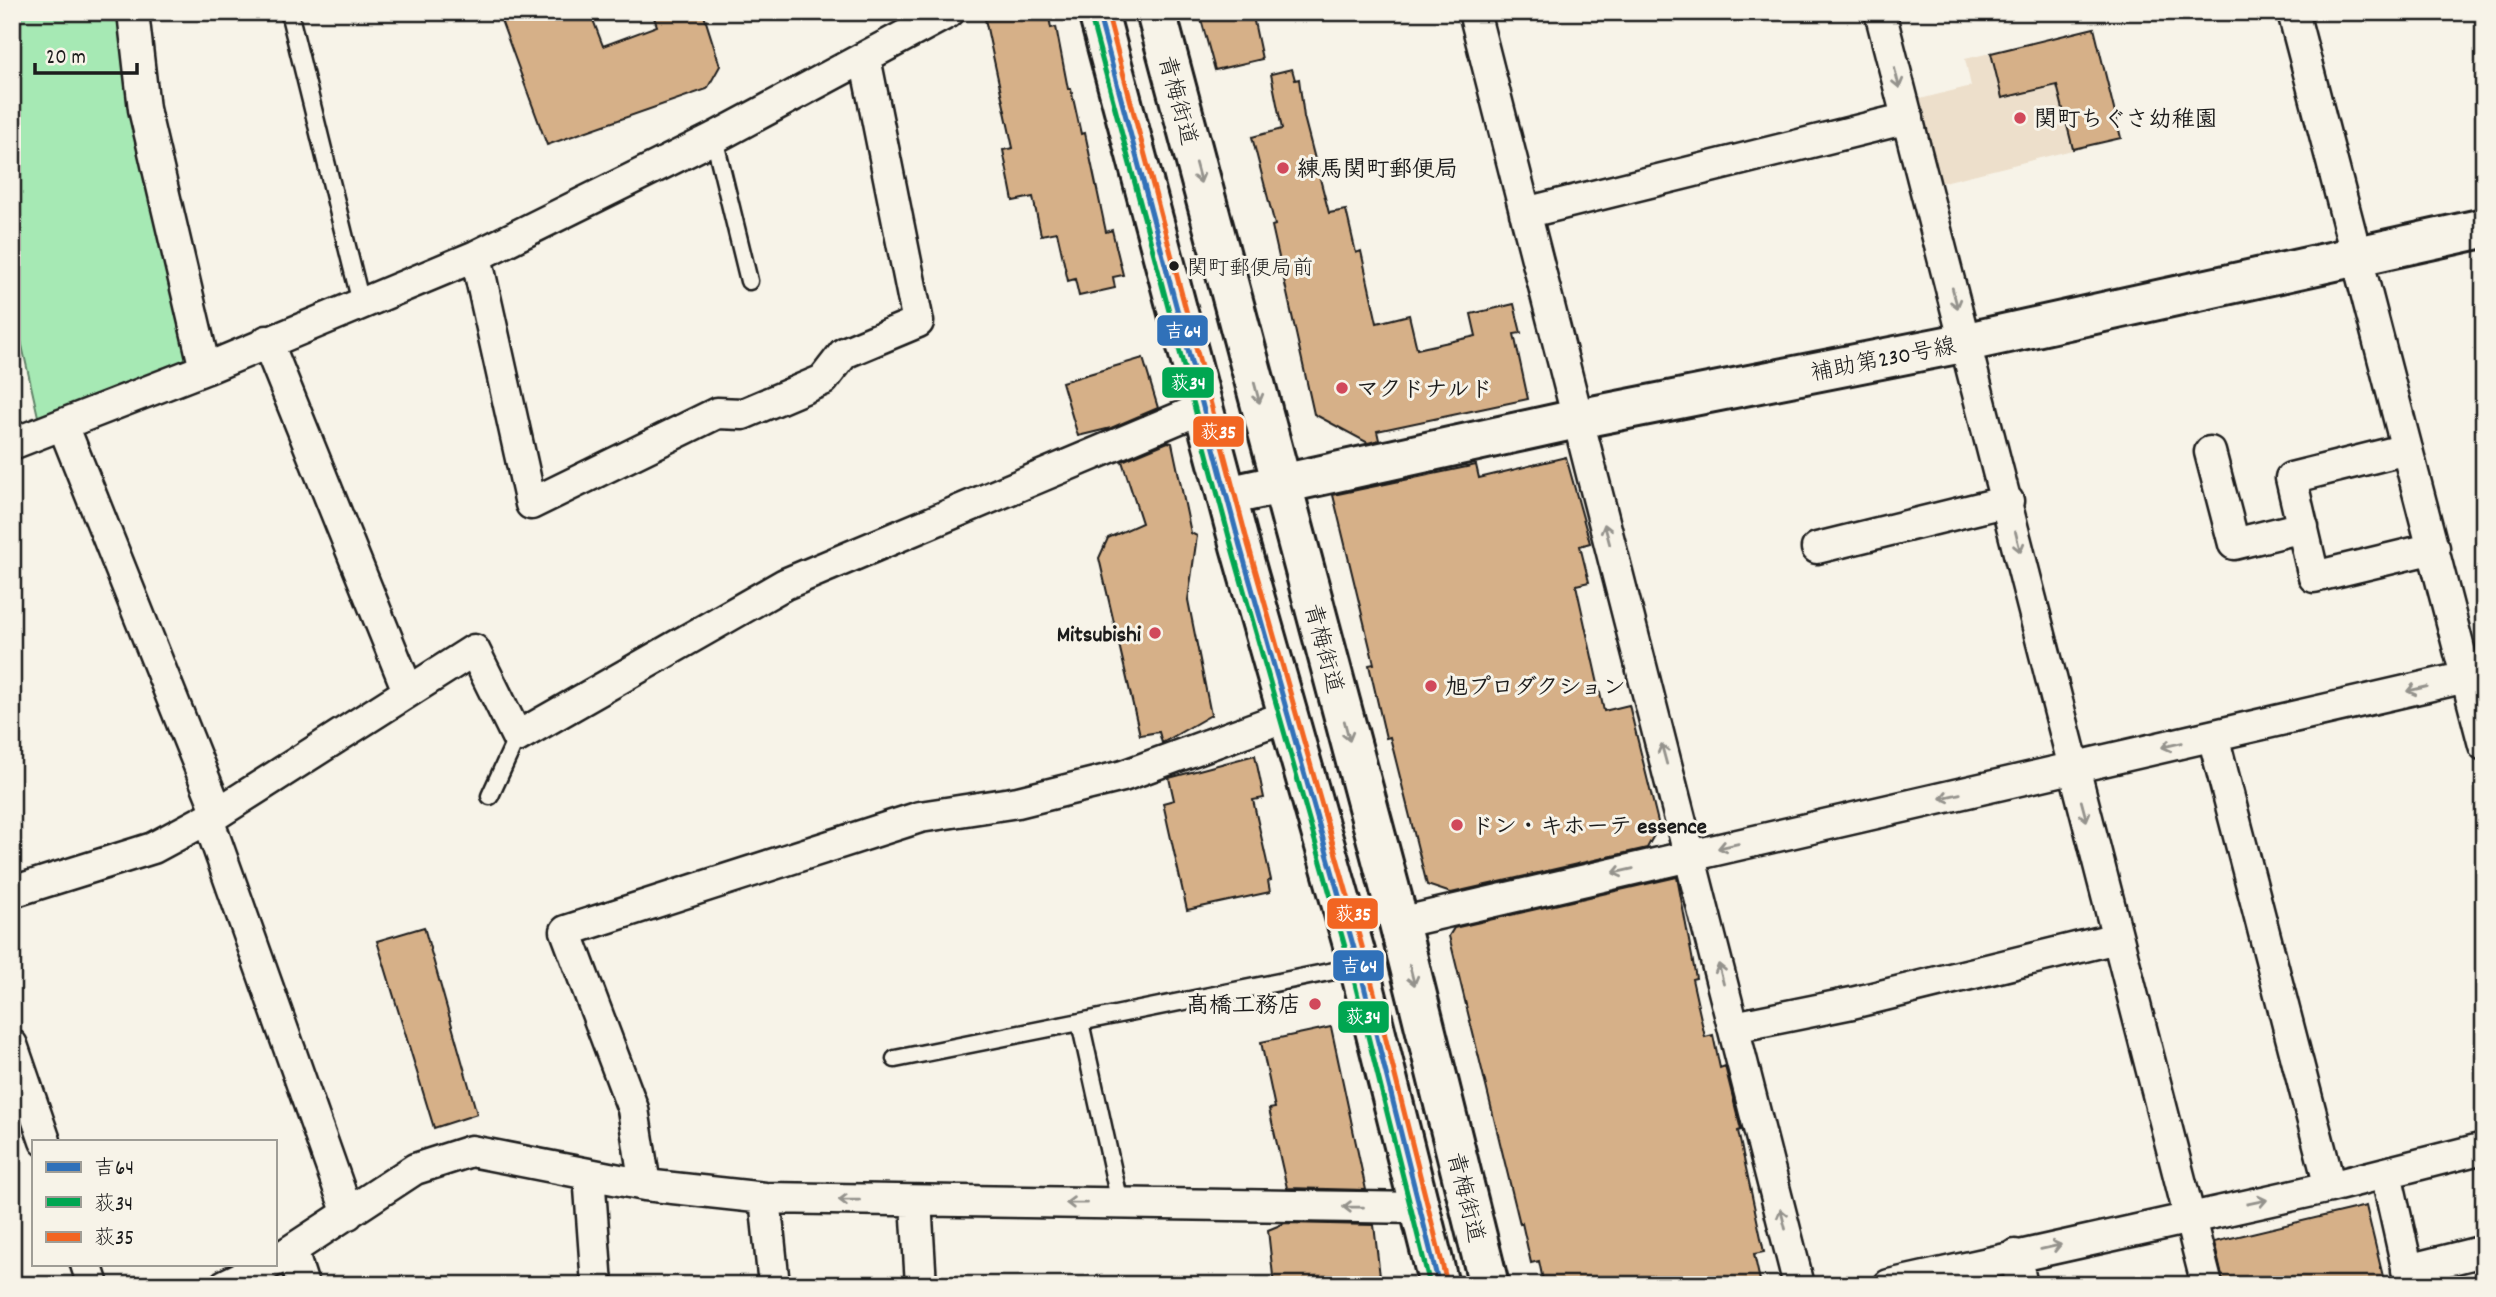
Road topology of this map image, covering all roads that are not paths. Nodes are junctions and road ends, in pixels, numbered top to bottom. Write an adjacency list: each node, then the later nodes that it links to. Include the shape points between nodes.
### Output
1 (133, 12): 20 (street, via 144,108)
2 (289, 12): 17 (lane)
3 (949, 12): 9 (street)
4 (1098, 12): 21 (main road, 青梅街道)
5 (1156, 12): 27 (main road, 青梅街道, one-way to 27)
6 (1474, 12): 12 (street)
7 (1880, 12): 10 (street, one-way to 10)
8 (2293, 12): 14 (street)
9 (865, 58): 11 (street); 15 (street, via 918,322 844,353 823,380 743,414 717,413 531,504)
10 (1908, 118): 12 (street); 19 (street, one-way to 19)
11 (714, 138): 15 (street); 16 (lane)
12 (1525, 214): 22 (street)
13 (2484, 228): 14 (main road, 補助第230号線)
14 (2354, 254): 19 (main road, 補助第230号線); 25 (street)
15 (476, 256): 17 (street)
16 (749, 281)
17 (361, 303): 18 (street)
18 (267, 341): 20 (street); 34 (street)
19 (1966, 342): 22 (main road, 補助第230号線); 29 (street)
20 (205, 369): 23 (street)
21 (1203, 408): 28 (main road, 青梅街道); 37 (street, via 785,584)
22 (1577, 419): 27 (main road, 補助第230号線); 42 (street, one-way to 22)
23 (63, 425): 24 (street); 41 (street)
24 (12, 444)
25 (2407, 449): 30 (street, via 2291,478); 32 (street)
26 (2210, 452): 30 (street, via 2234,544)
27 (1281, 483): 28 (main road, 補助第230号線); 44 (main road, 青梅街道, one-way to 44)
28 (1227, 496): 35 (main road, 青梅街道)
29 (2008, 501): 31 (street); 39 (street, one-way to 39)
30 (2303, 527): 32 (street, via 2314,577)
31 (1817, 548)
32 (2434, 548): 33 (street)
33 (2475, 675): 36 (street, one-way to 36); 38 (street)
34 (408, 691): 37 (street, via 474,650); 41 (street)
35 (1287, 716): 46 (main road, 青梅街道); 55 (street, via 1123,776 1018,802 920,817 566,931 632,1109)
36 (2213, 736): 39 (street, one-way to 39); 56 (street)
37 (517, 737): 40 (lane)
38 (2484, 745)
39 (2073, 768): 42 (street, one-way to 42); 45 (street, one-way to 45)
40 (490, 796)
41 (213, 816): 43 (street, via 153,848); 61 (street)
42 (1690, 855): 44 (street, one-way to 44); 48 (street, one-way to 42)
43 (12, 892)
44 (1399, 923): 76 (main road, 青梅街道, one-way to 76)
45 (2118, 938): 48 (street); 62 (street)
46 (1359, 966): 47 (lane); 60 (main road, 青梅街道)
47 (1080, 1022): 50 (lane); 59 (lane)
48 (1734, 1027): 77 (street, one-way to 48)
49 (12, 1045): 51 (street)
50 (895, 1059)
51 (45, 1140)
52 (2484, 1148): 53 (street)
53 (2386, 1173): 56 (street); 68 (street)
54 (589, 1174): 55 (street); 61 (street, via 471,1151 415,1169); 72 (street)
55 (645, 1185): 57 (street)
56 (2330, 1187): 62 (street, one-way to 56)
57 (765, 1198): 58 (street, one-way to 57); 73 (street)
58 (916, 1201): 59 (street, one-way to 58); 74 (street)
59 (1120, 1203): 60 (street, one-way to 59)
60 (1421, 1208): 75 (main road, 青梅街道)
61 (348, 1214): 65 (street)
62 (2190, 1216): 64 (street, one-way to 62); 80 (street)
63 (2484, 1251): 68 (street)
64 (2015, 1255): 78 (street); 79 (street)
65 (279, 1258): 71 (street)
66 (87, 1266): 69 (street)
67 (263, 1266): 70 (street)
68 (2409, 1277)
69 (93, 1285)
70 (225, 1285)
71 (303, 1285)
72 (597, 1285)
73 (774, 1285)
74 (921, 1285)
75 (1439, 1285)
76 (1489, 1285)
77 (1800, 1285)
78 (1889, 1285)
79 (2022, 1285)
80 (2207, 1285)

